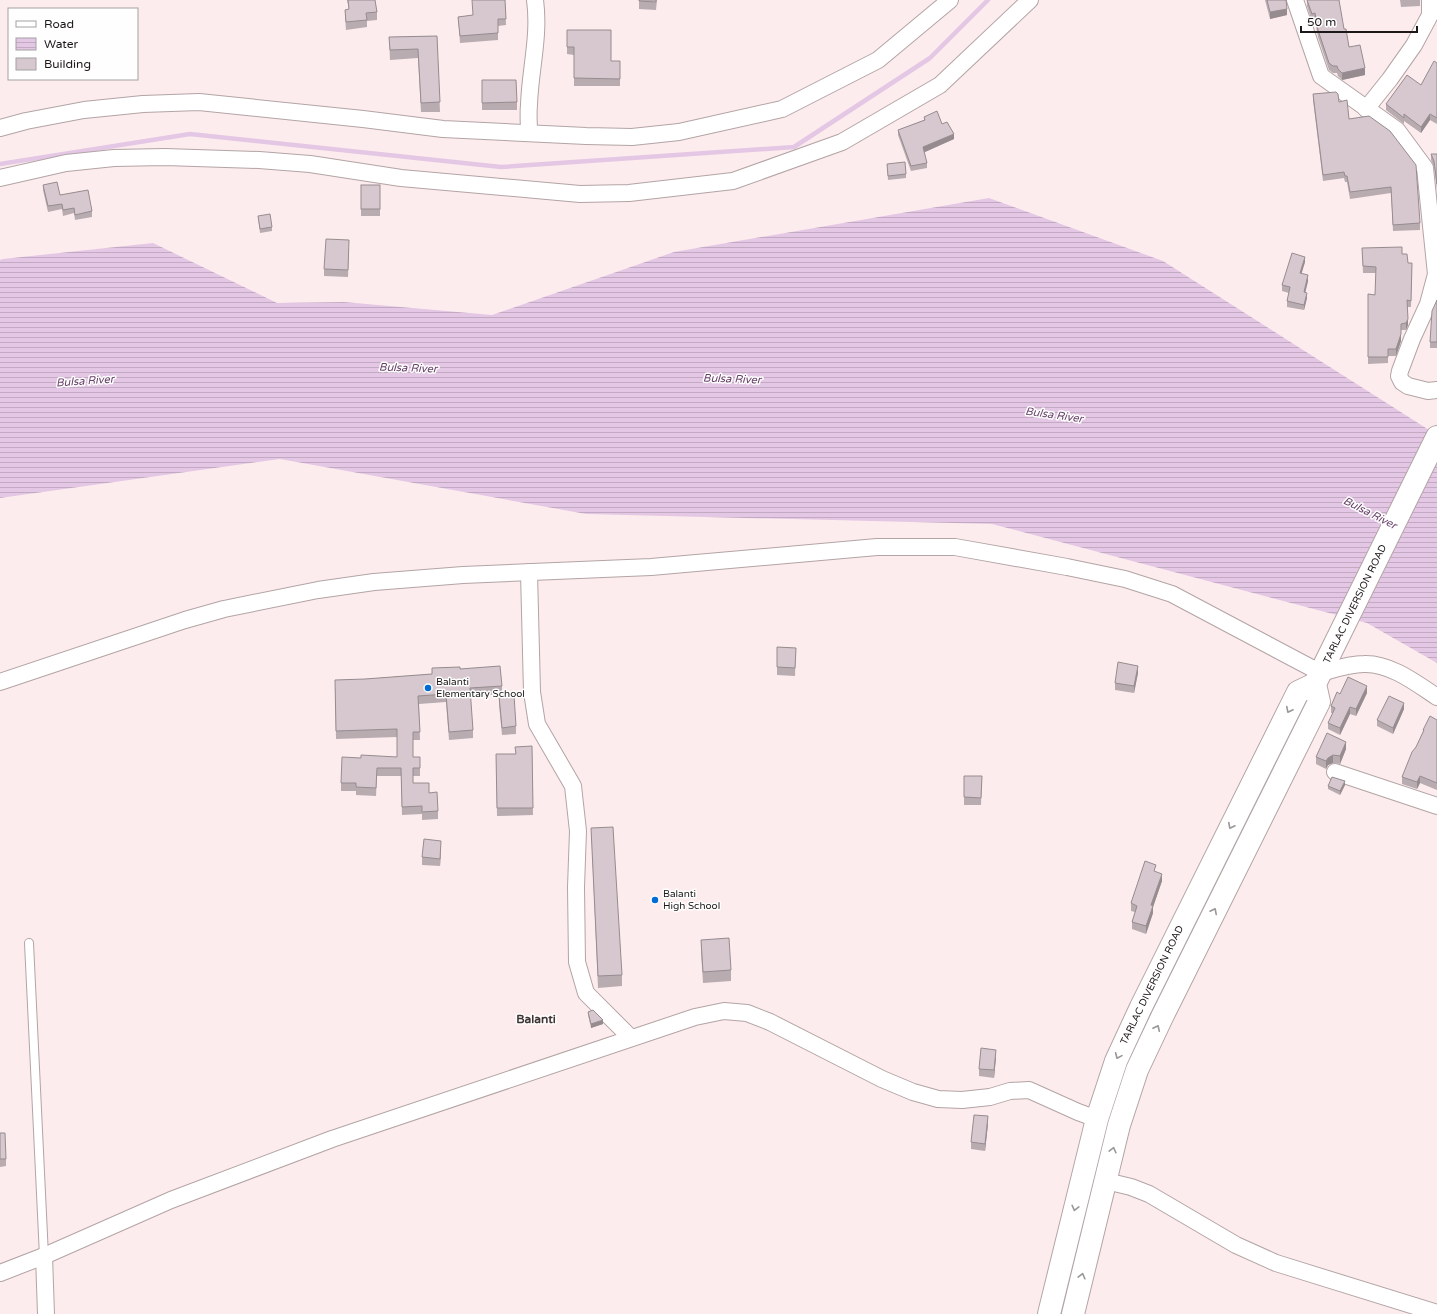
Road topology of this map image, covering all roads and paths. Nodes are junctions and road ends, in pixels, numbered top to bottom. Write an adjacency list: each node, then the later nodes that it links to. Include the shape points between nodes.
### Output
1 (535, 0): 8 (street, via 536,33 528,106)
2 (950, 0): 8 (street, via 878,60 782,109 679,132 632,137)
3 (1030, 0): 9 (street, via 940,85 842,142 733,181 630,193 580,194 401,178 310,164 165,157 114,158 66,163)
4 (1295, 0): 6 (street, via 1321,76)
5 (1430, 0): 6 (street, via 1430,15 1414,45)
6 (1366, 109): 10 (street, via 1397,130 1424,168 1436,274 1428,304 1399,376 1408,386 1428,391)
7 (0, 128): 8 (street, via 84,110 199,102 443,129)
8 (529, 133)
9 (0, 178)
10 (1437, 390)
11 (1437, 437): 13 (main road, TARLAC DIVERSION ROAD)
12 (529, 572): 13 (street, via 651,567 877,548 955,547 1125,579 1172,594); 14 (street, via 374,582 318,590 224,609); 19 (street, via 532,692 538,724 573,786 578,831 577,962 586,993)
13 (1321, 673): 15 (street, via 1352,665 1380,666 1411,680); 20 (main road, TARLAC DIVERSION ROAD, one-way to 20, via 1298,692 1141,1007 1116,1061); 21 (main road, one-way to 13, via 1137,1070 1162,1017 1319,702)
14 (0, 682)
15 (1437, 697)
16 (1335, 772): 17 (street)
17 (1437, 806)
18 (29, 943): 24 (lane)
19 (631, 1038): 20 (street, via 695,1017 724,1011 747,1013 913,1092 938,1099 962,1100 1029,1090); 24 (street, via 332,1139 171,1200)
20 (1097, 1119): 21 (main road); 22 (main road, TARLAC DIVERSION ROAD)
21 (1119, 1125): 23 (main road, one-way to 21)
22 (1083, 1175): 23 (main road); 28 (main road, TARLAC DIVERSION ROAD, one-way to 28)
23 (1106, 1181): 26 (street, via 1148,1194 1236,1245 1276,1263); 29 (main road, one-way to 23)
24 (44, 1256): 25 (street); 27 (street)
25 (0, 1273)
26 (1437, 1313)
27 (46, 1314)
28 (1049, 1314)
29 (1073, 1314)

